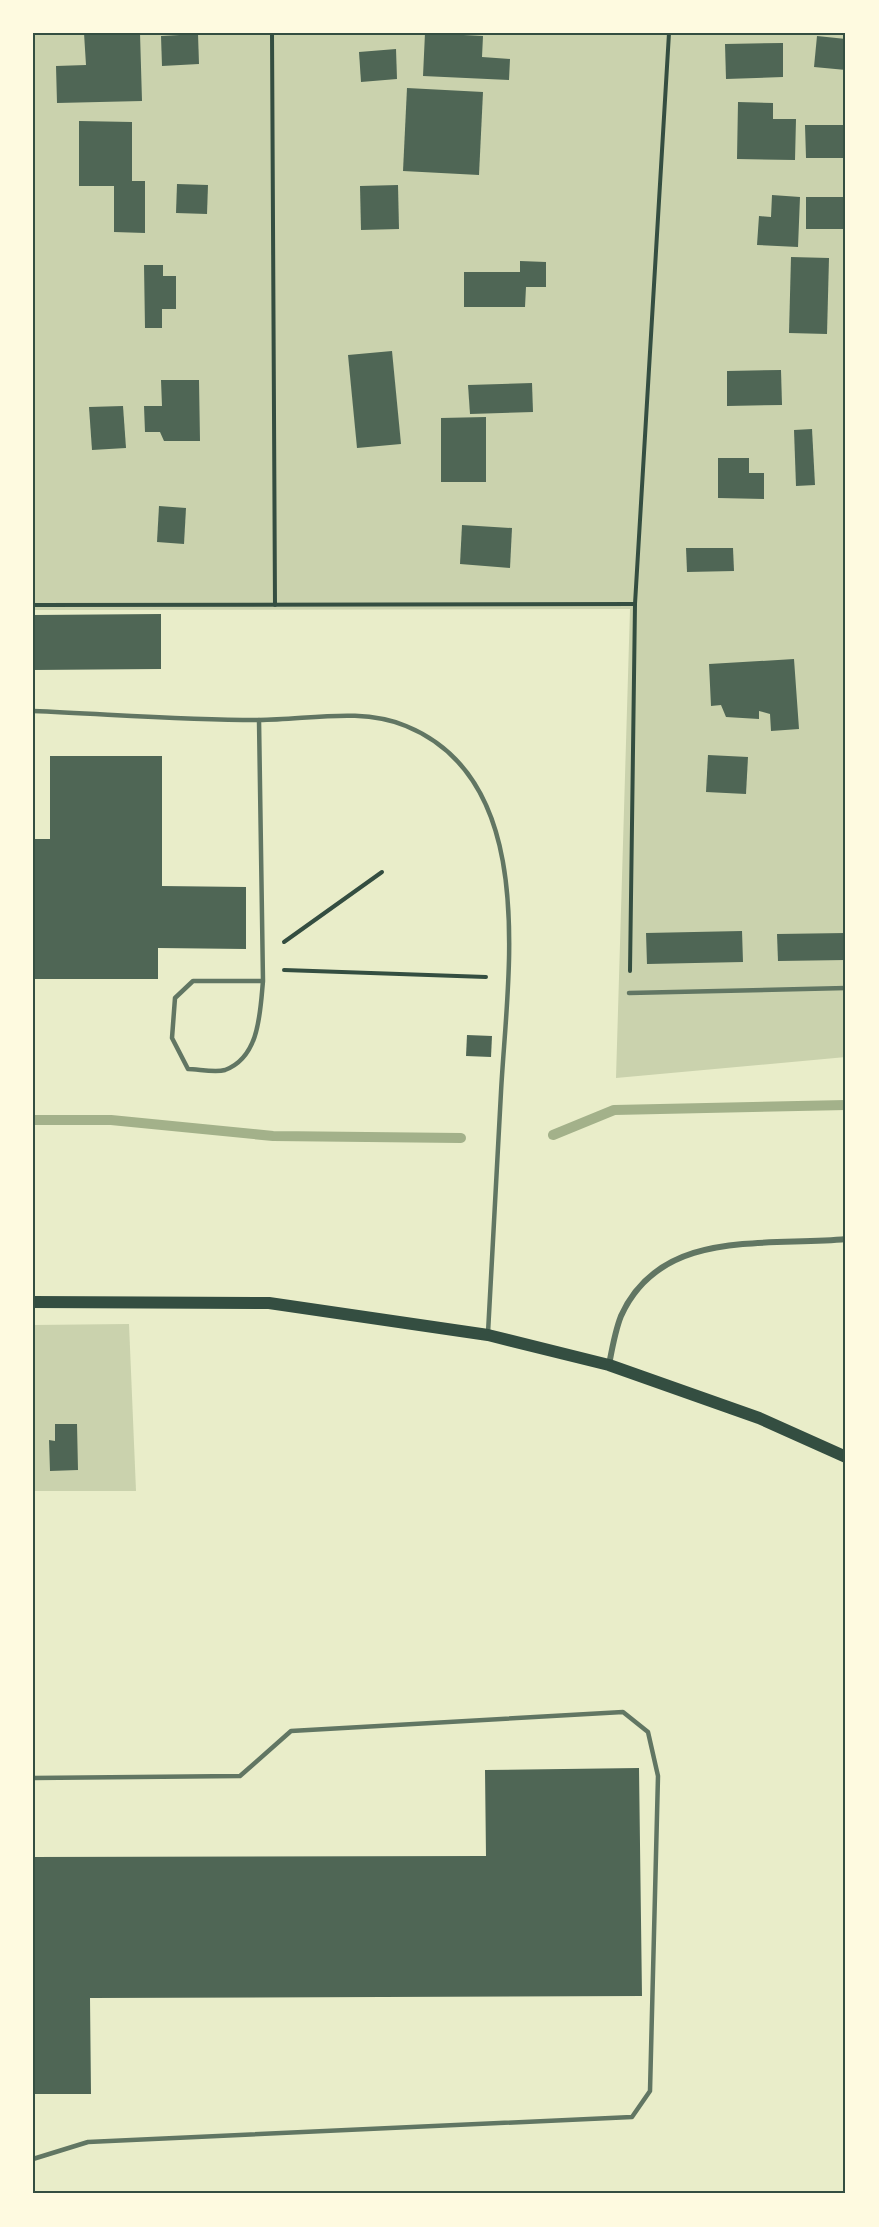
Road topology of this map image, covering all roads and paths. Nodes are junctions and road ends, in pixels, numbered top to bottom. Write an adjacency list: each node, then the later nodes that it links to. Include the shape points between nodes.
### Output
1 (272, 33): 5 (path)
2 (669, 33): 3 (path)
3 (635, 604): 5 (path); 14 (path)
4 (33, 605): 5 (path)
5 (275, 605)
6 (33, 711): 7 (lane)
7 (259, 720): 9 (lane); 17 (lane, via 367,715 406,726 448,749 471,775 487,807 502,853 509,903)
8 (382, 872): 9 (path)
9 (264, 956): 10 (lane)
10 (264, 970): 11 (path); 12 (lane)
11 (473, 976)
12 (263, 981): 12 (lane, via 193,981 176,998 172,1038 188,1069 224,1070 243,1058 255,1039)
13 (846, 988): 14 (lane)
14 (629, 993)
15 (846, 1239): 18 (street, via 737,1246 680,1256 641,1284 630,1300 621,1317)
16 (33, 1302): 17 (main road, via 269,1303)
17 (488, 1335): 18 (main road)
18 (609, 1365): 19 (main road, via 759,1418)
19 (846, 1457)
20 (33, 1778): 21 (lane, via 240,1776 291,1731 623,1712 648,1732 658,1776 650,2091 632,2117 88,2142)
21 (33, 2159)

